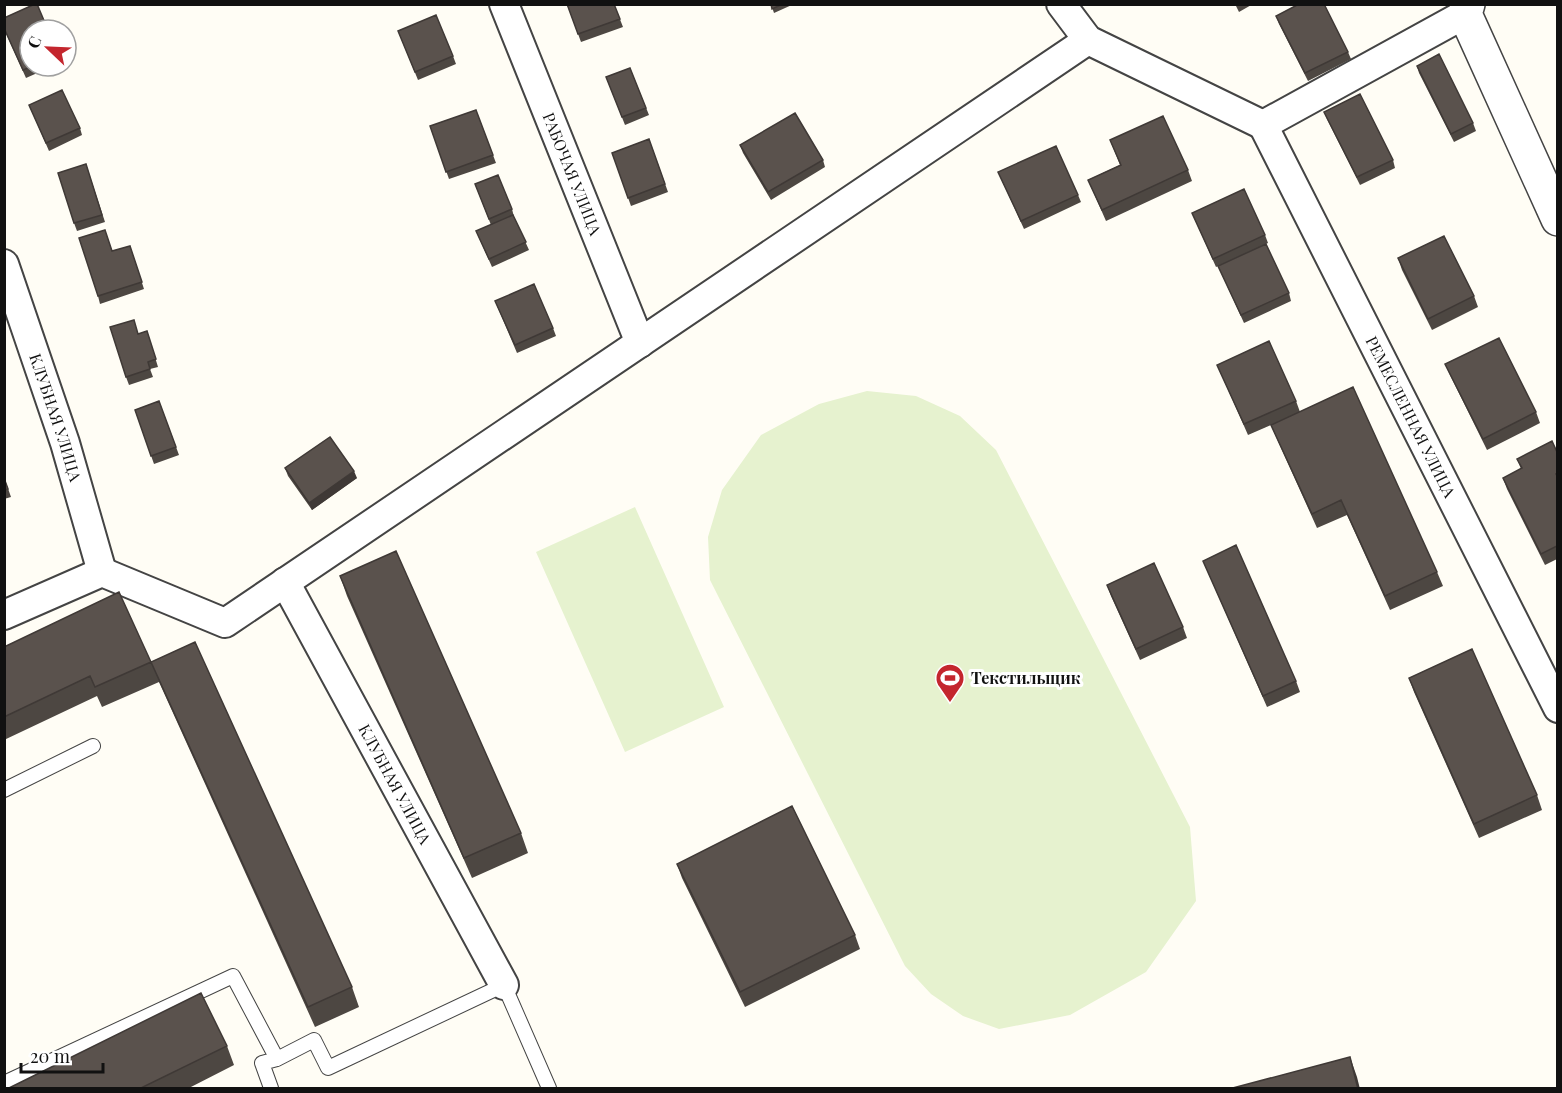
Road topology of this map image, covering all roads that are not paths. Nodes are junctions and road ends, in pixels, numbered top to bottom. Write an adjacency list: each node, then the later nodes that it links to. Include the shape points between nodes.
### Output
1 (504, 4): 8 (street, РАБОЧАЯ УЛИЦА)
2 (1061, 4): 4 (street)
3 (1467, 9): 5 (street); 6 (street)
4 (1088, 40): 5 (street); 8 (street)
5 (1263, 125): 12 (street, РЕМЕСЛЕННАЯ УЛИЦА)
6 (1557, 219)
7 (4, 264): 9 (street, КЛУБНАЯ УЛИЦА, via 65,442)
8 (640, 343): 10 (street)
9 (102, 572): 10 (street, via 225,623); 11 (street)
10 (285, 582): 15 (street, КЛУБНАЯ УЛИЦА)
11 (4, 615)
12 (1557, 708)
13 (93, 746): 14 (lane)
14 (4, 790)
15 (504, 985): 16 (lane, via 328,1068 314,1040); 19 (lane)
16 (277, 1059): 17 (lane, via 233,976); 18 (lane, via 262,1063)
17 (4, 1083)
18 (271, 1089)
19 (549, 1089)

